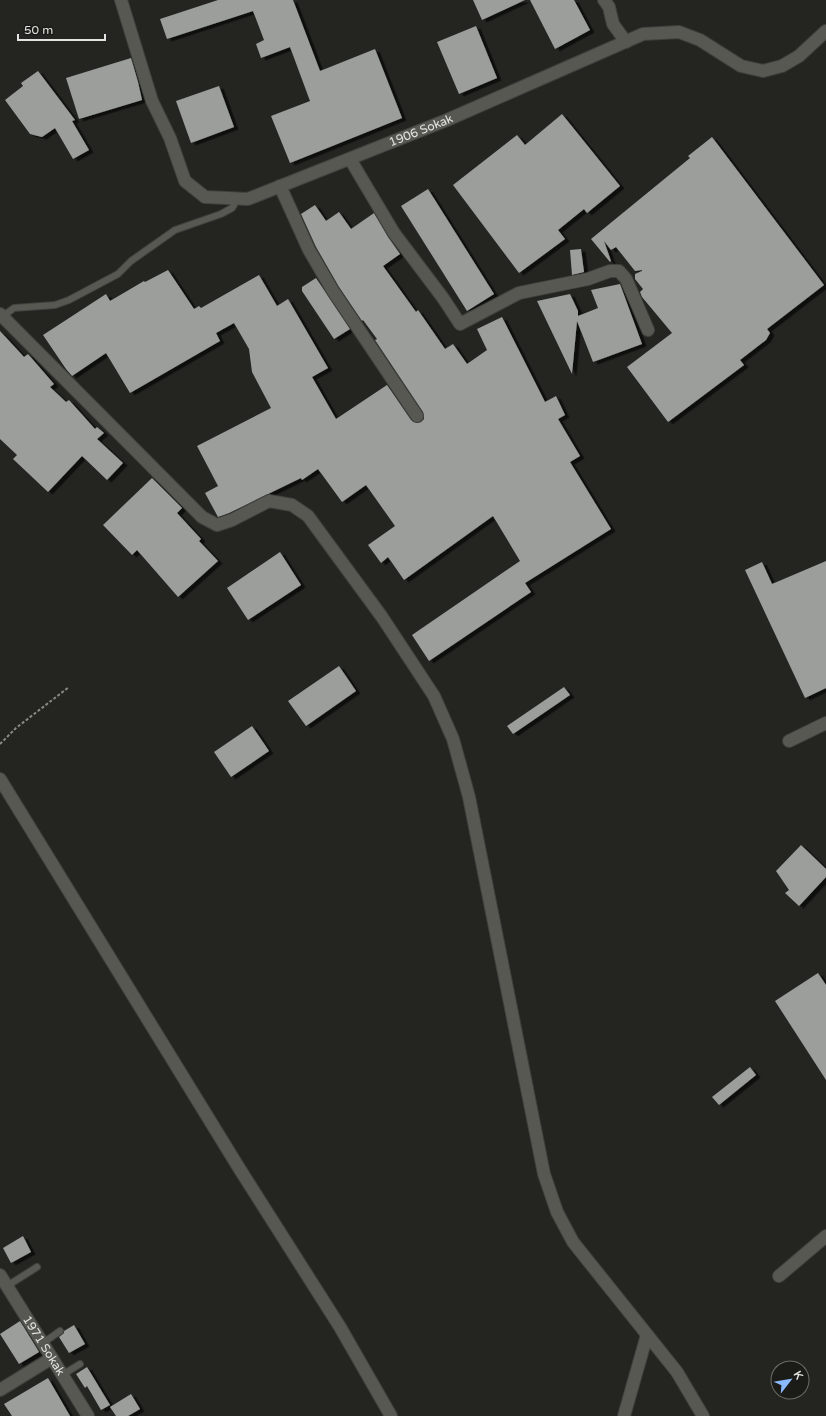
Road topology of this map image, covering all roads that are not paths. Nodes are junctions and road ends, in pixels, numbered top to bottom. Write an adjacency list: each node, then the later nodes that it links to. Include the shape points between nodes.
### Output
1 (121, 0): 7 (street, 1906 Sokak, via 152,101 170,138 185,181 205,197)
2 (604, 0): 4 (street, via 609,7 613,24)
3 (826, 31): 4 (street, 1906 Sokak, via 799,56 782,66 763,71 741,66 700,40 679,32 643,34)
4 (626, 42): 5 (street, 1906 Sokak)
5 (350, 159): 6 (street, 1906 Sokak); 9 (street, via 394,233 460,324 519,293 588,280 610,271 619,271 626,279)
6 (280, 186): 7 (street, 1906 Sokak, via 248,199); 10 (street, via 309,250 333,291)
7 (234, 198): 8 (lane, via 232,208 175,230 131,261 118,274 69,300 55,305 14,308)
8 (1, 315): 20 (street, via 202,518 217,524 232,520 268,501 292,505 308,516 382,617 434,696 453,739 469,797 544,1174 557,1212 572,1242)
9 (648, 330)
10 (417, 416)
11 (826, 723): 12 (street)
12 (789, 741)
13 (0, 779): 27 (street, via 340,1327)
14 (826, 1236): 17 (street)
15 (37, 1266): 18 (lane)
16 (0, 1275): 18 (street, 1971 Sokak)
17 (779, 1276)
18 (7, 1286): 21 (street, 1971 Sokak)
19 (60, 1331): 21 (lane)
20 (647, 1335): 28 (street); 29 (street, via 677,1372)
21 (43, 1343): 22 (street, 1971 Sokak)
22 (52, 1358): 24 (street, 1971 Sokak); 25 (street)
23 (80, 1364): 24 (lane)
24 (62, 1374): 26 (street, 1971 Sokak)
25 (0, 1390)
26 (88, 1416)
27 (391, 1416)
28 (624, 1416)
29 (703, 1416)

